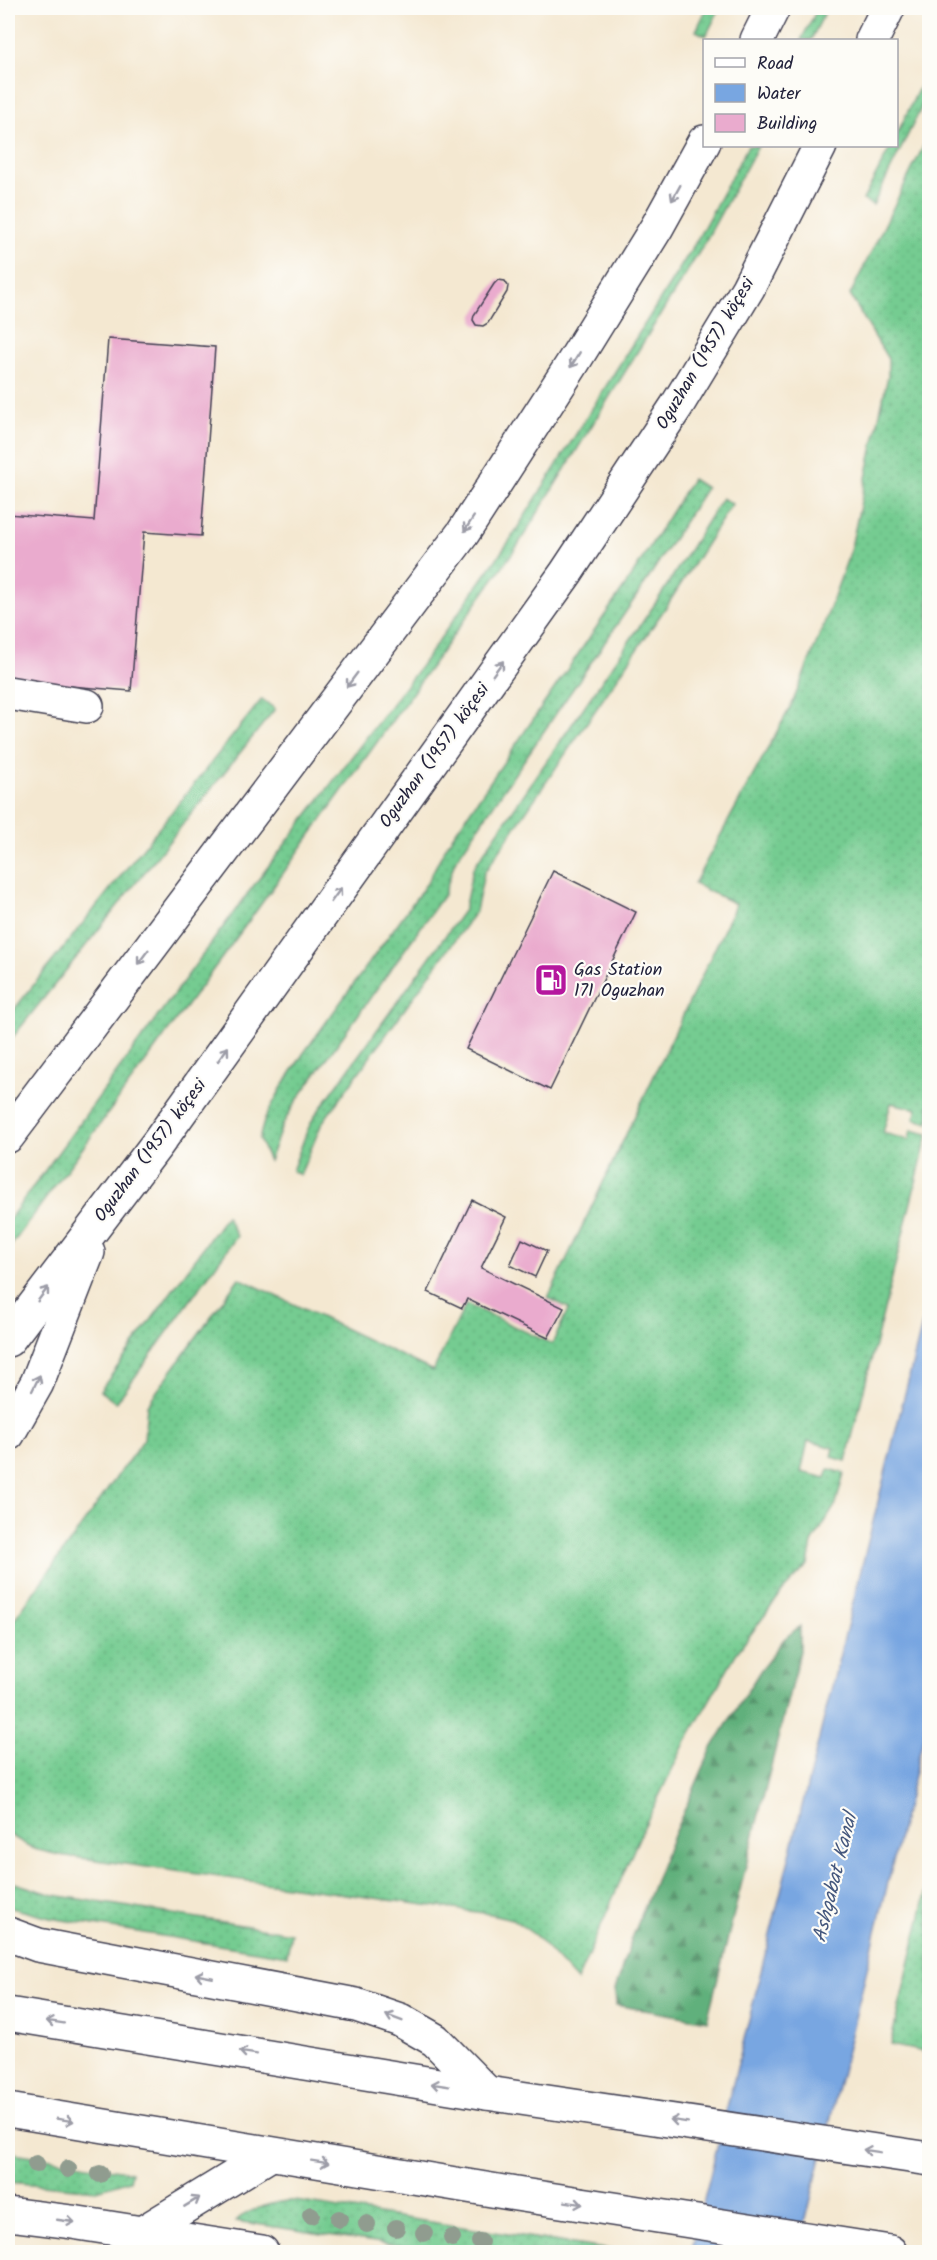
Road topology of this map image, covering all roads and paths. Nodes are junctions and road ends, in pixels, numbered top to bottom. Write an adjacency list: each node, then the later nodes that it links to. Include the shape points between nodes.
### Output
1 (773, 8): 3 (main road)
2 (888, 8): 4 (main road)
3 (758, 39)
4 (872, 39)
5 (703, 146): 9 (main road, one-way to 9, via 571,366 463,533)
6 (819, 147): 10 (main road, Oguzhan (1957) köçesi, one-way to 6, via 159,1143 572,563 676,408 748,288)
7 (8, 693): 8 (main road)
8 (87, 706)
9 (8, 1136)
10 (102, 1217): 11 (main road, Oguzhan (1957) köçesi, one-way to 10); 12 (main road, one-way to 10, via 37,1383)
11 (8, 1340)
12 (8, 1434)
13 (8, 1934): 15 (main road, one-way to 13, via 435,2040 400,2020 356,2005 38,1945)
14 (8, 2014): 15 (main road, one-way to 14)
15 (488, 2093): 18 (main road, one-way to 15)
16 (8, 2110): 17 (main road, one-way to 17)
17 (271, 2154): 20 (main road, one-way to 17); 22 (main road, one-way to 22)
18 (930, 2159)
19 (8, 2214): 20 (main road, one-way to 20)
20 (142, 2233): 21 (main road)
21 (262, 2253)
22 (890, 2253)

